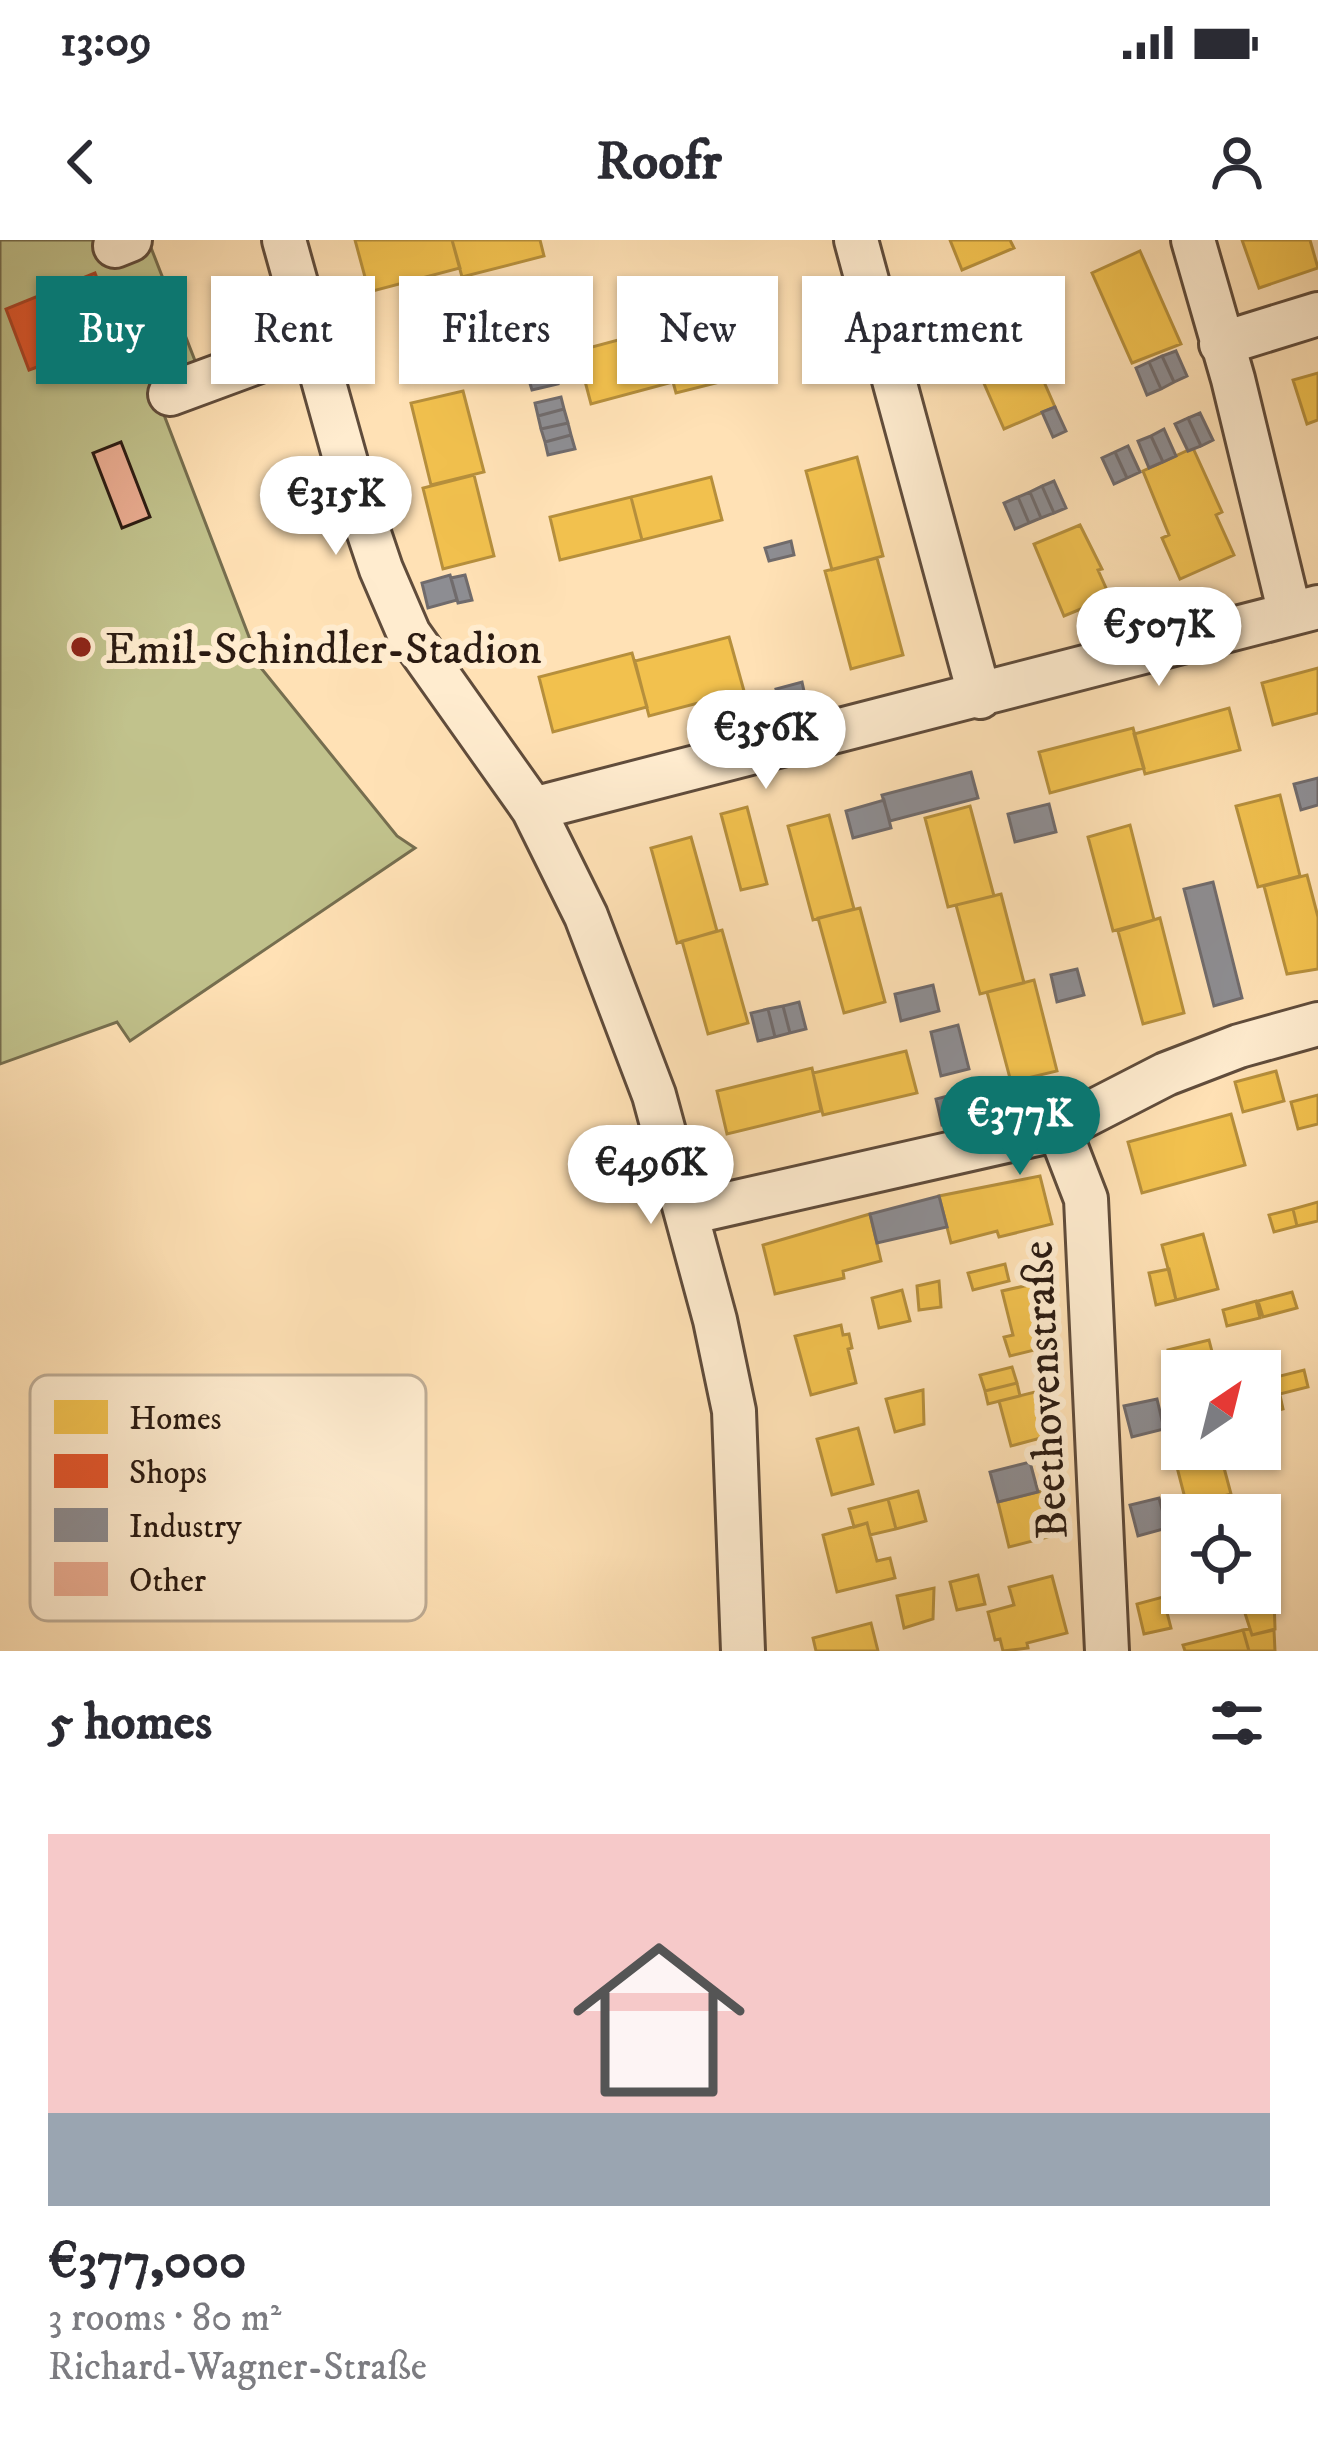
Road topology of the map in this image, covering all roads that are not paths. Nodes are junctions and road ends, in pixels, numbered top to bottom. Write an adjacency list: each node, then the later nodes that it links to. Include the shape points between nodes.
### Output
1 (284, 240): 4 (street)
2 (856, 240): 11 (street)
3 (1193, 240): 6 (street)
4 (294, 276)
5 (1318, 314): 6 (street)
6 (1221, 344): 10 (street)
7 (211, 379): 9 (street)
8 (323, 384): 12 (street, via 409,634)
9 (170, 394)
10 (1304, 611): 11 (street)
11 (980, 697): 12 (street)
12 (533, 809): 15 (street, via 594,937 654,1095)
13 (1318, 1024): 14 (street, via 1166,1074)
14 (1059, 1129): 15 (street); 17 (street, Beethovenstraße, via 1086,1199)
15 (688, 1214): 16 (street, via 734,1411)
16 (742, 1651)
17 (1107, 1651)

